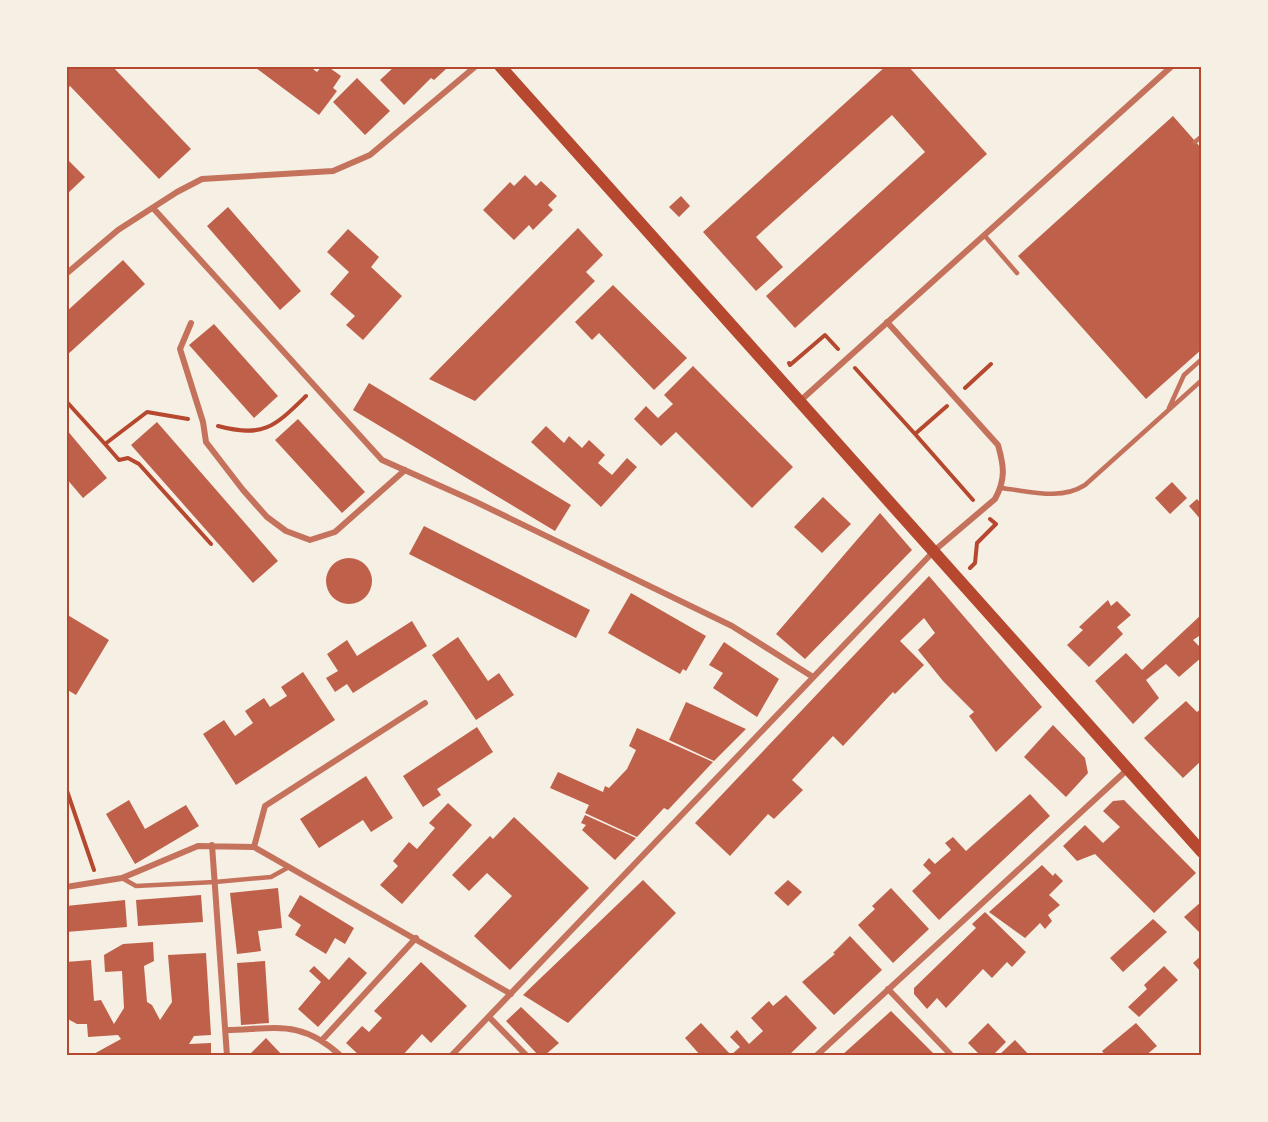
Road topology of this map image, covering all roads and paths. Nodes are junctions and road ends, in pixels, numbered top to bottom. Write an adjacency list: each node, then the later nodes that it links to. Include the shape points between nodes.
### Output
1 (476, 66): 6 (street, via 370,155 333,171 202,179)
2 (500, 66): 16 (main road)
3 (1172, 66): 7 (street)
4 (1202, 136): 5 (lane)
5 (1196, 142)
6 (153, 208): 9 (street, via 118,230); 19 (street, via 382,460)
7 (984, 235): 8 (lane); 10 (street)
8 (1017, 273)
9 (66, 274)
10 (887, 322): 15 (street); 16 (street)
11 (191, 323): 19 (street, via 180,349 206,442 267,517 286,531 310,540 335,532)
12 (1202, 359): 17 (lane, via 1184,375)
13 (991, 363): 15 (path)
14 (1202, 380): 17 (lane)
15 (956, 398): 20 (street, via 998,445 1005,469); 21 (path, via 915,434)
16 (799, 402): 23 (main road)
17 (1168, 410): 20 (lane, via 1073,493)
18 (105, 444): 22 (path, via 119,460 139,464)
19 (405, 470): 25 (street, via 732,626)
20 (1001, 488): 21 (street, via 995,500)
21 (982, 511): 23 (street); 24 (path, via 996,524 977,543 975,563)
22 (211, 544)
23 (935, 550): 24 (main road); 25 (street)
24 (959, 578): 27 (main road)
25 (813, 677): 39 (street)
26 (425, 704): 30 (street, via 265,807)
27 (1128, 769): 31 (main road); 38 (street)
28 (66, 788): 34 (path)
29 (212, 845): 30 (street); 33 (street, via 198,846); 35 (street)
30 (254, 847): 32 (street)
31 (1202, 852)
32 (289, 867): 35 (lane, via 271,877); 37 (street)
33 (122, 878): 34 (street); 35 (lane, via 136,886)
34 (98, 881): 36 (street)
35 (215, 882): 41 (street)
36 (66, 887)
37 (416, 938): 39 (street); 42 (street)
38 (888, 989): 47 (street); 48 (street)
39 (511, 994): 40 (street)
40 (489, 1017): 45 (street); 46 (street)
41 (226, 1030): 42 (street, via 293,1029); 43 (street)
42 (323, 1039): 44 (street)
43 (227, 1056)
44 (341, 1056)
45 (451, 1056)
46 (527, 1056)
47 (816, 1056)
48 (952, 1056)

